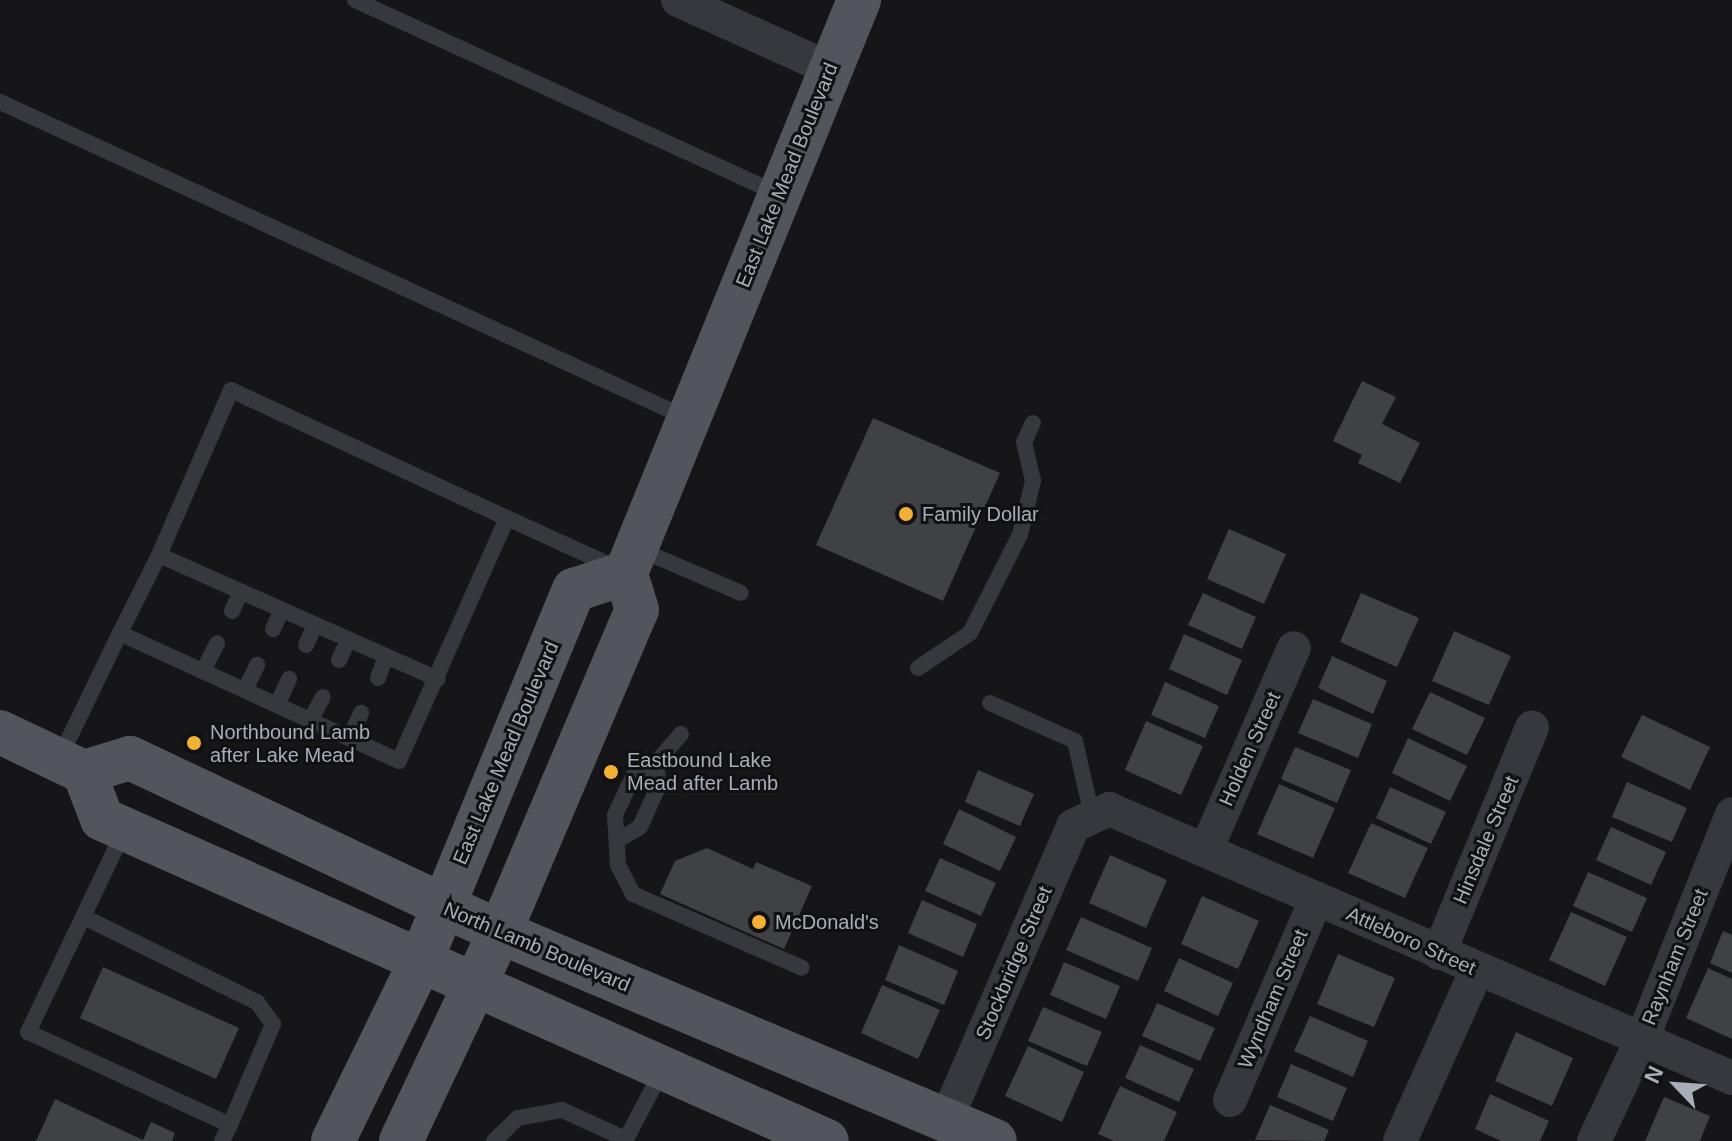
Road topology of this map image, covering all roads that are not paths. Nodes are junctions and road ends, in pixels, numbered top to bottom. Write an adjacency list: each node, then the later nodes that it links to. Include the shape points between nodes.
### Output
1 (355, 0): 6 (lane)
2 (678, 0): 4 (street)
3 (859, 0): 4 (main road, East Lake Mead Boulevard)
4 (831, 69): 6 (main road, East Lake Mead Boulevard)
5 (0, 102): 7 (lane)
6 (780, 194): 7 (main road, East Lake Mead Boulevard)
7 (687, 418): 11 (main road, East Lake Mead Boulevard)
8 (1033, 423): 26 (lane, via 1024,442 1033,481 1020,535 970,633)
9 (507, 518): 10 (lane, via 231,390); 11 (lane); 30 (lane)
10 (159, 555): 12 (lane); 18 (lane)
11 (631, 560): 13 (lane); 49 (main road, East Lake Mead Boulevard, via 574,590); 51 (main road, via 637,610)
12 (241, 592): 14 (lane); 15 (lane)
13 (741, 593)
14 (282, 610): 16 (lane); 17 (lane)
15 (232, 611)
16 (315, 625): 19 (lane); 21 (lane)
17 (273, 629)
18 (120, 633): 27 (lane); 42 (lane)
19 (349, 639): 23 (lane); 24 (lane)
20 (217, 643): 27 (lane)
21 (306, 645)
22 (1294, 648): 47 (street, Holden Street)
23 (386, 656): 28 (lane); 30 (lane)
24 (339, 660)
25 (257, 665): 31 (lane)
26 (918, 668)
27 (203, 671): 31 (lane)
28 (378, 678)
29 (289, 679): 34 (lane)
30 (438, 679): 40 (lane, via 399,761)
31 (245, 690): 34 (lane)
32 (323, 697): 36 (lane)
33 (990, 703): 44 (lane, via 1075,741)
34 (277, 705): 36 (lane)
35 (361, 713): 40 (lane)
36 (310, 721): 40 (lane)
37 (1532, 727): 52 (street, Hinsdale Street)
38 (0, 732): 42 (main road)
39 (681, 734): 41 (lane)
40 (349, 738)
41 (657, 762): 46 (lane, via 658,787 640,827); 46 (lane, via 635,773 615,815)
42 (71, 766): 45 (main road, via 102,819); 49 (main road, North Lamb Boulevard, via 130,758)
43 (1732, 814): 57 (street, Raynham Street)
44 (1092, 816): 47 (street, Attleboro Street, via 1109,809); 61 (street, Stockbridge Street, via 1073,826)
45 (125, 829): 50 (lane); 53 (main road)
46 (620, 839): 54 (lane, via 618,865 633,894)
47 (1206, 850): 48 (street, Attleboro Street)
48 (1316, 899): 52 (street, Attleboro Street); 60 (street, Wyndham Street)
49 (442, 906): 51 (main road, North Lamb Boulevard); 53 (main road, East Lake Mead Boulevard)
50 (84, 917): 62 (lane, via 257,1002 273,1024); 62 (lane, via 28,1032)
51 (500, 932): 56 (main road); 61 (main road, North Lamb Boulevard)
52 (1439, 953): 55 (street, Attleboro Street)
53 (420, 963): 56 (main road); 65 (main road, East Lake Mead Boulevard)
54 (802, 968)
55 (1477, 970): 57 (street, Attleboro Street); 70 (street)
56 (475, 988): 58 (main road); 66 (main road)
57 (1643, 1037): 59 (street, Attleboro Street); 71 (street, Raynham Street)
58 (662, 1071): 63 (lane); 68 (main road)
59 (1732, 1078)
60 (1230, 1100)
61 (946, 1120): 69 (main road, North Lamb Boulevard)
62 (230, 1125): 64 (lane)
63 (624, 1140): 67 (lane, via 562,1110 518,1118)
64 (222, 1141)
65 (333, 1141)
66 (401, 1141)
67 (494, 1141)
68 (827, 1141)
69 (995, 1141)
70 (1400, 1141)
71 (1594, 1141)

